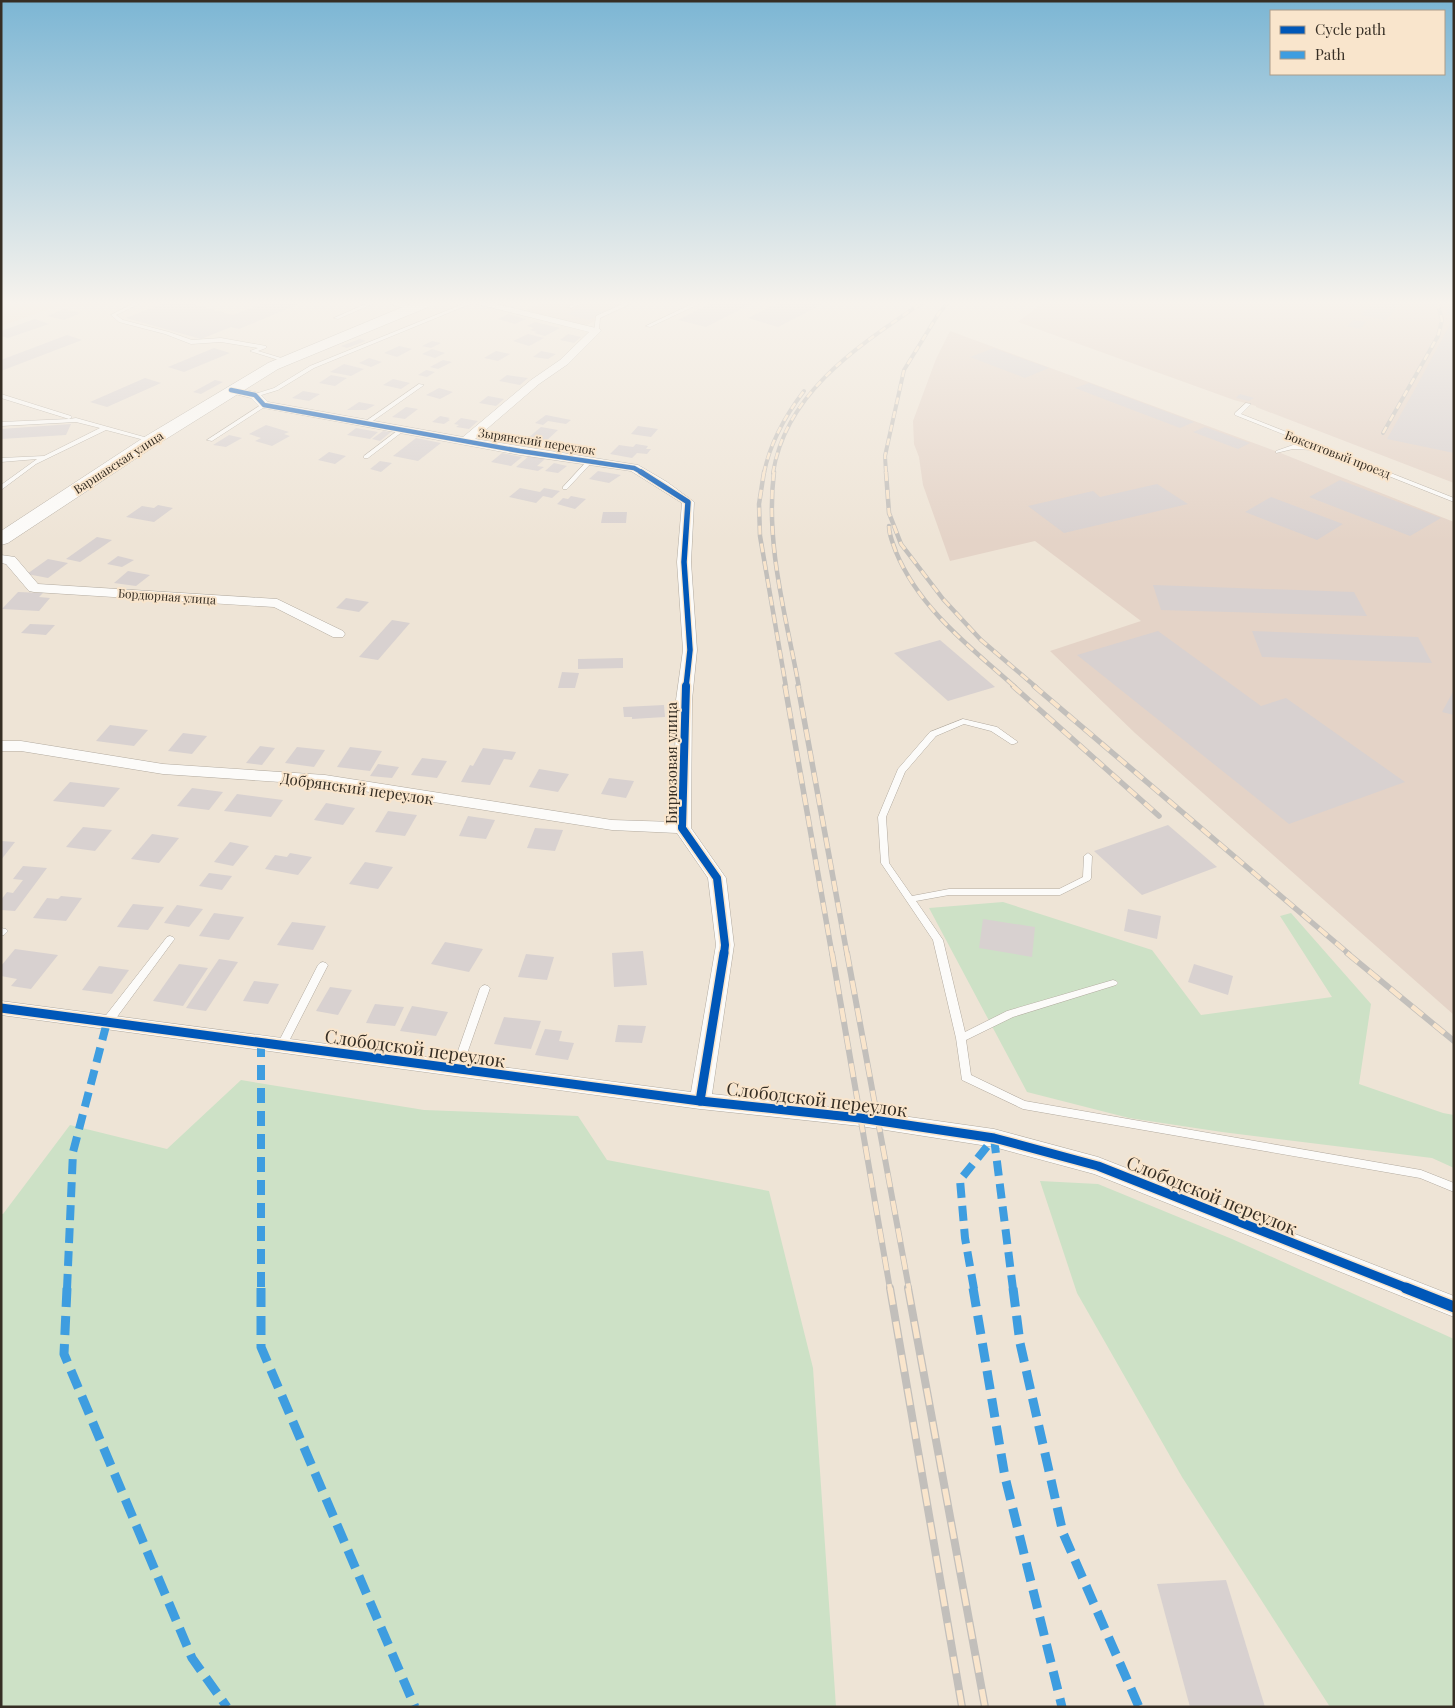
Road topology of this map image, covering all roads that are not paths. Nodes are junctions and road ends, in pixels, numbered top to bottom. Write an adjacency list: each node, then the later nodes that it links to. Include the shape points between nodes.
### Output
1 (246, 382): 5 (main road, Варшавская улица)
2 (288, 382): 6 (lane)
3 (535, 382): 17 (street)
4 (421, 385): 11 (lane)
5 (231, 390): 6 (street); 15 (main road, Варшавская улица)
6 (255, 395): 9 (street)
7 (1, 396): 10 (lane)
8 (1248, 404): 18 (lane, Бокситовый проезд, via 1237,414)
9 (264, 405): 11 (street, Зырянский переулок); 16 (lane)
10 (76, 420): 12 (lane); 13 (lane)
11 (368, 422): 14 (street, Зырянский переулок)
12 (1, 424)
13 (105, 428): 15 (lane); 21 (lane)
14 (403, 429): 17 (street, Зырянский переулок); 20 (lane)
15 (152, 440): 28 (main road, Варшавская улица)
16 (210, 440)
17 (466, 441): 23 (street, Зырянский переулок)
18 (1323, 449): 19 (lane, via 1293,447); 26 (lane, Бокситовый проезд)
19 (1278, 452)
20 (366, 456)
21 (47, 457): 22 (lane); 24 (lane)
22 (1, 460)
23 (590, 461): 25 (lane); 27 (street, Зырянский переулок, via 634,468)
24 (1, 488)
25 (564, 488)
26 (1454, 500)
27 (688, 502): 33 (street, Бирюзовая улица, via 684,562 690,650 684,700)
28 (1, 539)
29 (1, 559): 30 (street, Бордюрная улица, via 10,560 34,588 277,603)
30 (338, 634)
31 (1014, 742): 35 (lane, via 994,729 963,721 932,734 901,770 882,817 885,863)
32 (1, 746): 33 (street, Добрянский переулок, via 21,746 163,769 325,780 612,825)
33 (682, 828): 45 (street, Бирюзовая улица, via 718,878 725,945)
34 (1088, 856): 35 (lane, via 1087,878 1060,892 949,892)
35 (911, 899): 42 (lane, via 938,940)
36 (170, 939): 41 (lane)
37 (323, 965): 43 (lane)
38 (1113, 983): 42 (lane, via 1010,1014)
39 (485, 988): 44 (lane)
40 (1, 1008): 41 (street, Слободской переулок)
41 (107, 1022): 43 (street, Слободской переулок)
42 (961, 1038): 46 (lane, via 966,1077 1022,1105 1421,1174)
43 (282, 1045): 44 (street, Слободской переулок)
44 (457, 1068): 45 (street, Слободской переулок)
45 (700, 1101): 47 (street, Слободской переулок, via 860,1118 994,1138 1098,1166)
46 (1454, 1188)
47 (1454, 1306)

